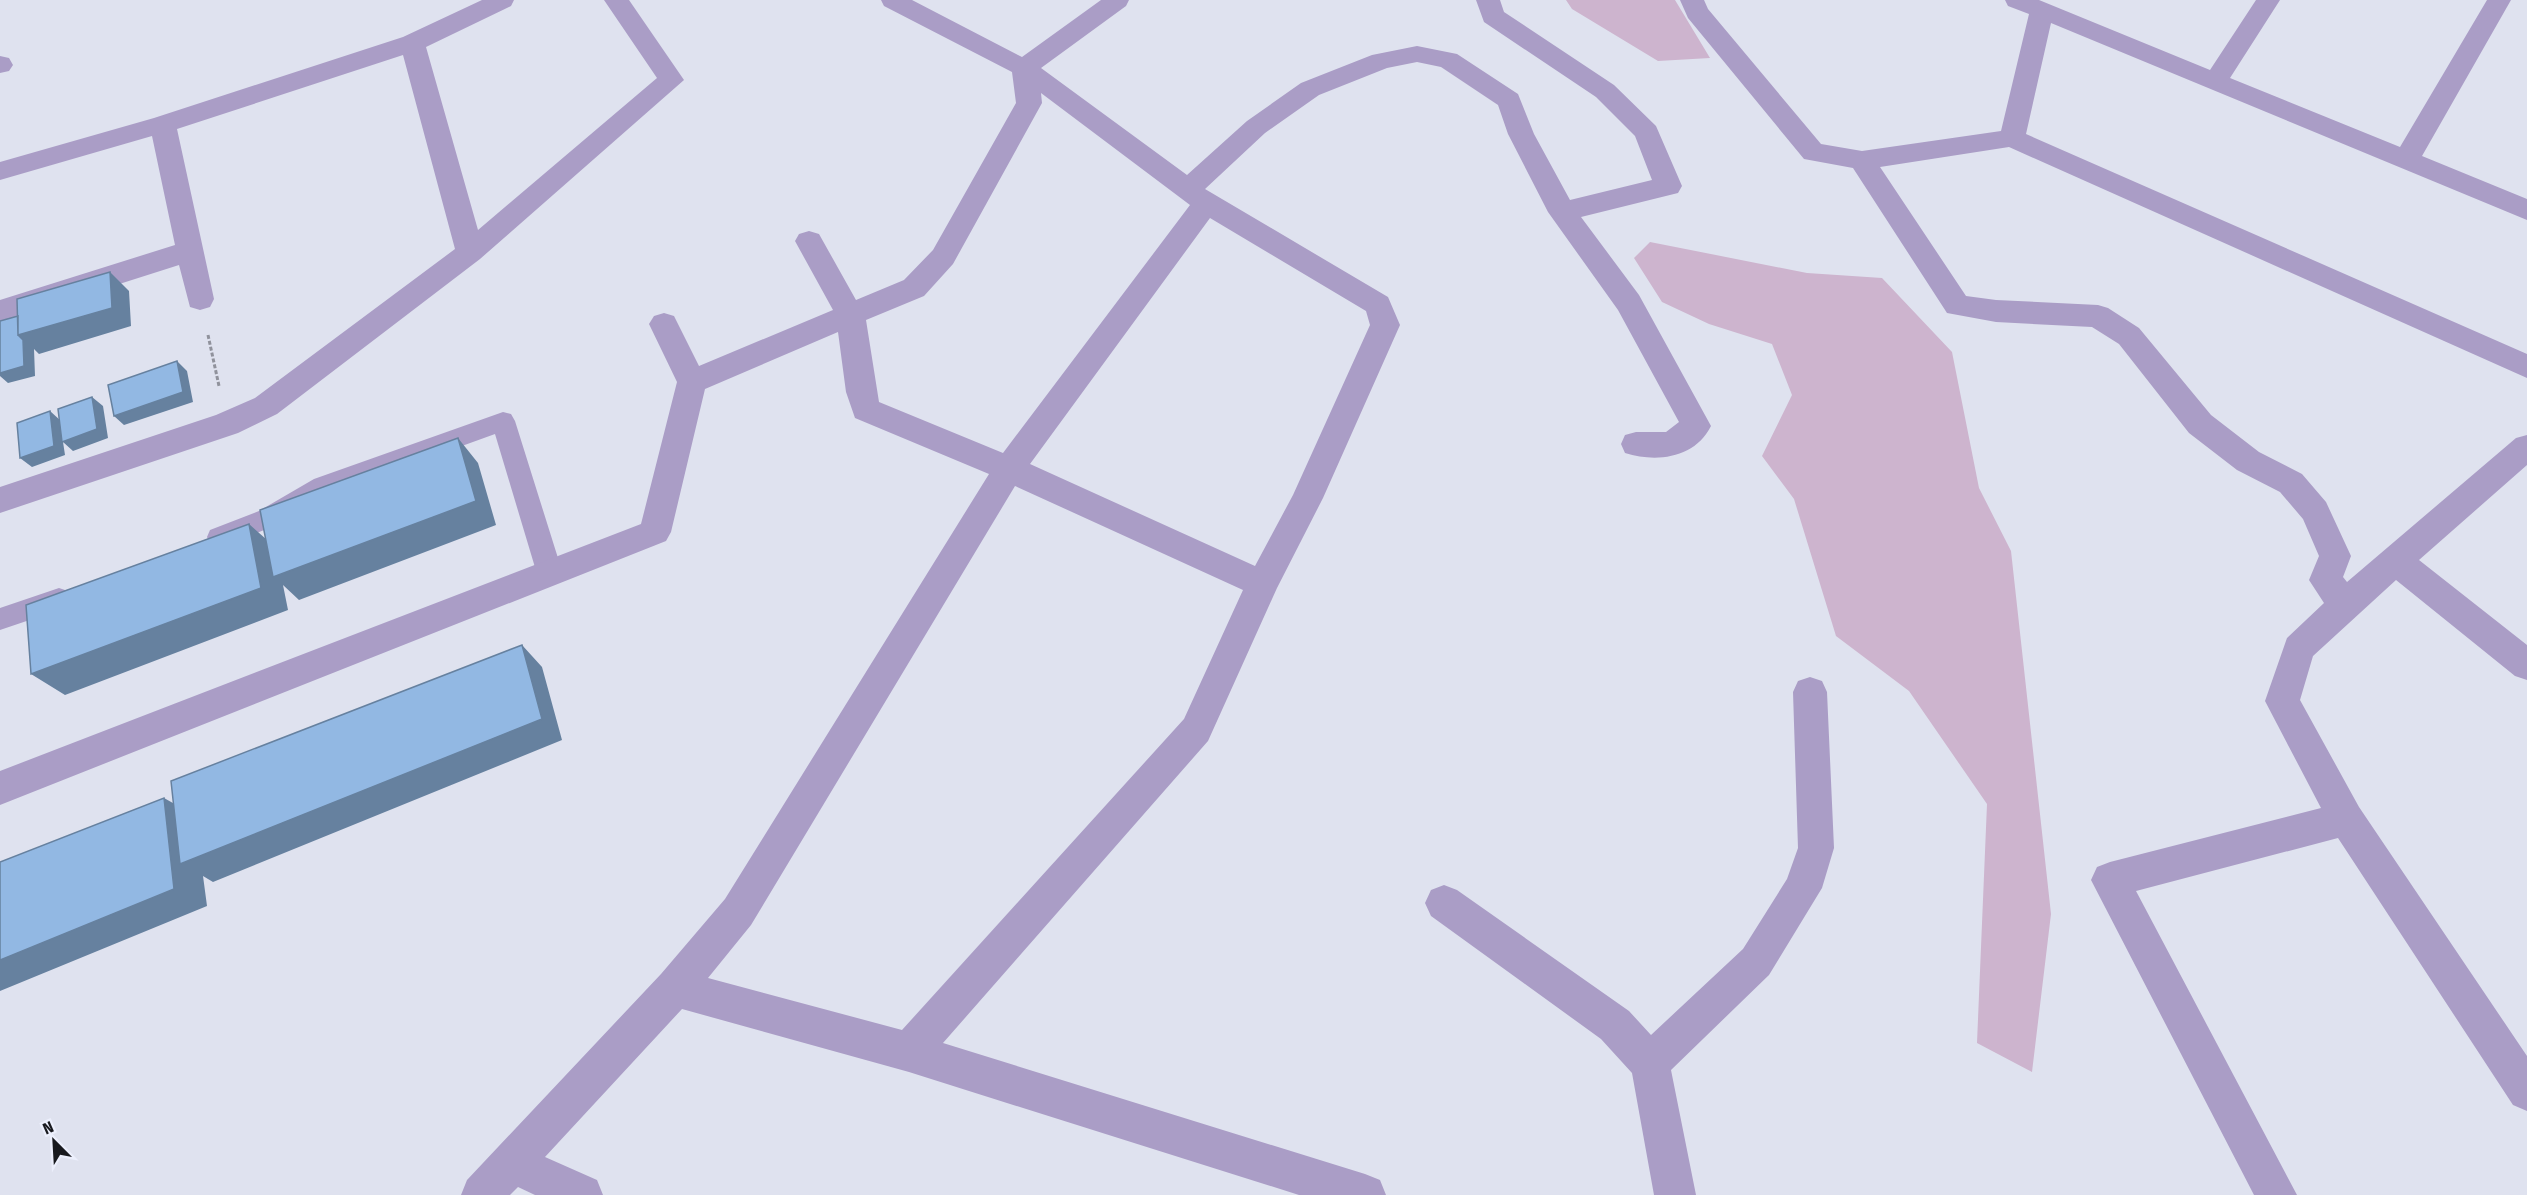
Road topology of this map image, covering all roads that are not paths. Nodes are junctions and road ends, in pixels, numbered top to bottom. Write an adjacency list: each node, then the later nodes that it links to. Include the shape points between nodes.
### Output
1 (502, 0): 10 (street)
2 (616, 0): 23 (street, via 671,80)
3 (893, 0): 11 (street)
4 (1117, 0): 11 (street)
5 (1488, 0): 20 (street, via 1493,16 1605,91 1647,132 1668,186)
6 (1692, 0): 15 (street, via 1697,12 1813,153)
7 (2268, 0): 12 (street)
8 (2499, 0): 16 (street)
9 (2027, 3): 12 (street); 14 (street)
10 (412, 44): 13 (street); 23 (street)
11 (1024, 68): 18 (street); 26 (street, via 1029,103 943,257 914,288)
12 (2215, 81): 16 (street)
13 (163, 123): 17 (street); 22 (street)
14 (2012, 138): 15 (street); 28 (street)
15 (1862, 160): 39 (street, via 1957,305 2098,316 2129,336 2200,424 2248,461 2291,483 2314,511 2335,556 2325,580)
16 (2406, 160): 19 (street)
17 (0, 171)
18 (1197, 196): 20 (street, via 1256,127 1310,89 1381,61 1417,54 1448,60 1509,100 1521,134); 32 (street); 37 (street, via 1378,305 1385,326 1307,498)
19 (2527, 210)
20 (1562, 212): 30 (street, via 1629,303 1696,426 1672,446)
21 (809, 241): 26 (street)
22 (190, 251): 24 (street); 25 (street)
23 (470, 252): 33 (street, via 266,406 227,424)
24 (200, 299)
25 (0, 311)
26 (851, 317): 29 (street); 32 (street, via 866,410)
27 (664, 324): 29 (street)
28 (2527, 368)
29 (692, 382): 36 (street, via 656,532)
30 (1636, 444)
31 (2527, 447): 35 (street)
32 (1009, 469): 37 (street); 46 (street, via 738,912)
33 (0, 500)
34 (193, 547): 36 (lane, via 267,518 323,486 503,421)
35 (2395, 560): 39 (street); 41 (street)
36 (550, 573): 43 (street)
37 (1262, 584): 47 (street, via 1196,730)
38 (76, 592): 40 (lane)
39 (2345, 604): 44 (street, via 2300,648 2282,701)
40 (0, 619)
41 (2527, 665)
42 (1810, 692): 48 (street, via 1815,848 1803,888 1756,962)
43 (0, 788)
44 (2346, 819): 49 (street); 51 (street, via 2110,880)
45 (1444, 903): 48 (street, via 1615,1025)
46 (675, 988): 47 (street); 50 (street)
47 (909, 1052): 54 (street)
48 (1650, 1063): 55 (street)
49 (2527, 1091)
50 (512, 1163): 52 (street); 53 (street)
51 (2272, 1194)
52 (482, 1195)
53 (582, 1195)
54 (1365, 1195)
55 (1675, 1195)

